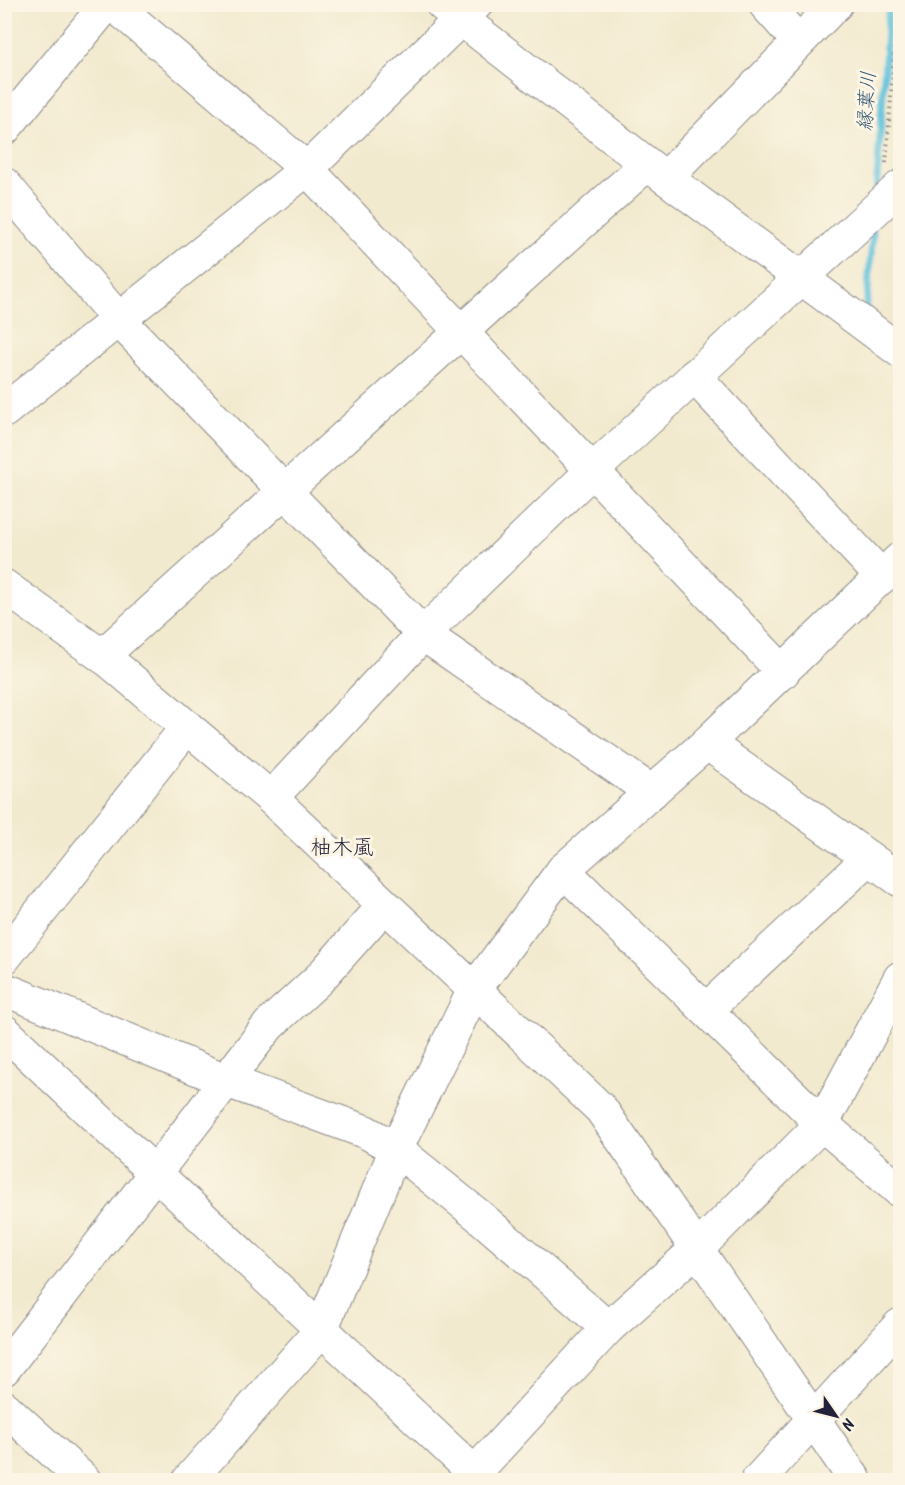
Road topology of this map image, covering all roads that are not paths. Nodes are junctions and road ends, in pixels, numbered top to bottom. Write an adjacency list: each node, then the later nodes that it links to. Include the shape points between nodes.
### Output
1 (107, 4): 7 (street)
2 (113, 4): 8 (street)
3 (765, 4): 6 (street)
4 (836, 4): 6 (street)
5 (460, 9): 8 (street); 9 (street)
6 (798, 41): 9 (street)
7 (4, 129)
8 (307, 169): 13 (street); 14 (street)
9 (656, 171): 12 (street); 14 (street)
10 (4, 184): 13 (street)
11 (893, 201): 12 (street)
12 (802, 277): 15 (street); 16 (street)
13 (118, 318): 17 (street); 19 (street)
14 (462, 331): 18 (street); 19 (street)
15 (900, 351)
16 (694, 376): 18 (street); 20 (street)
17 (4, 411)
18 (592, 471): 22 (street); 24 (street)
19 (286, 490): 22 (street); 23 (street)
20 (891, 568): 24 (street)
21 (4, 586): 23 (street)
22 (423, 634): 27 (street); 28 (street)
23 (102, 656): 25 (street)
24 (783, 672): 26 (street)
25 (187, 727): 28 (street); 33 (street)
26 (707, 743): 27 (street); 29 (street)
27 (652, 792): 30 (street)
28 (271, 798): 32 (street)
29 (869, 858): 31 (street); 37 (street)
30 (563, 870): 36 (street); 37 (street)
31 (900, 880)
32 (384, 906): 36 (street); 39 (street, via 319,979 269,1024)
33 (4, 958)
34 (900, 978): 40 (street)
35 (4, 988): 39 (street)
36 (474, 990): 41 (street); 44 (street, via 601,1109)
37 (706, 1010): 40 (street)
38 (4, 1031): 42 (street)
39 (225, 1080): 41 (street, via 366,1132); 42 (street)
40 (822, 1124): 43 (street); 44 (street)
41 (396, 1149): 46 (street); 47 (street)
42 (154, 1174): 47 (street); 48 (street)
43 (900, 1191)
44 (696, 1250): 46 (street); 50 (street)
45 (900, 1325): 50 (street)
46 (608, 1328): 51 (street)
47 (321, 1330): 51 (street); 53 (street)
48 (4, 1369)
49 (4, 1407): 52 (street)
50 (813, 1421): 54 (street); 55 (street)
51 (475, 1478)
52 (84, 1480)
53 (189, 1480)
54 (758, 1480)
55 (855, 1480)

